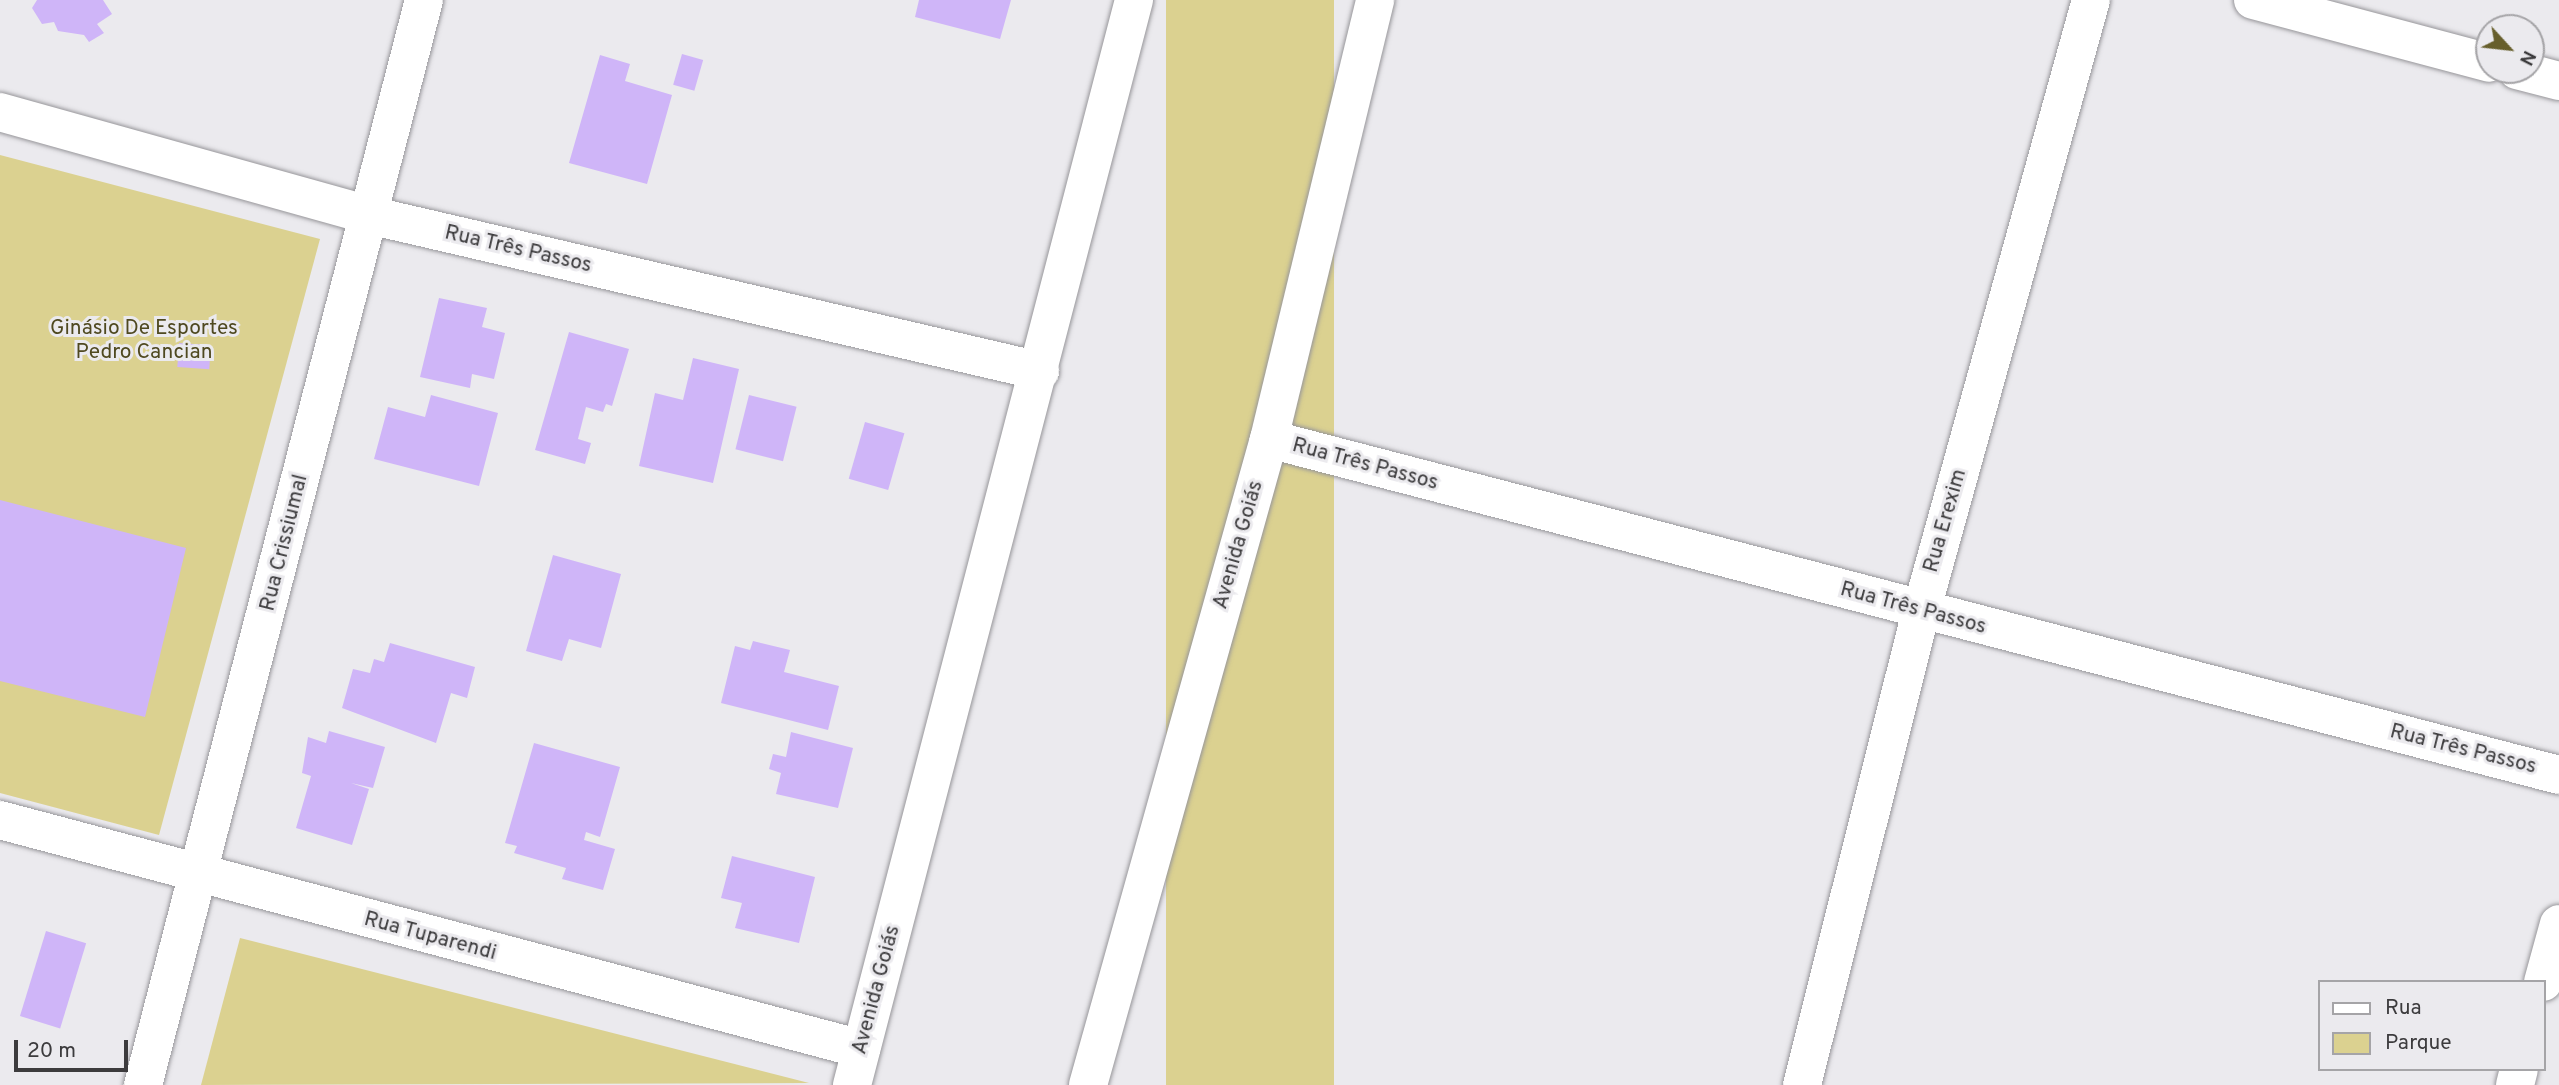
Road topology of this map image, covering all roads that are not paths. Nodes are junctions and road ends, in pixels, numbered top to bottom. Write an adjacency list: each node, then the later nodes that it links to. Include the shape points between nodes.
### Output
1 (424, 0): 8 (street, Rua Crissiumal)
2 (1134, 0): 9 (street, Avenida Goiás)
3 (1375, 0): 10 (street, Avenida Goiás)
4 (2091, 0): 11 (street, Rua Erexim)
5 (2253, 0): 6 (street)
6 (2475, 59)
7 (0, 112): 8 (street, Rua Três Passos)
8 (369, 215): 9 (street, Rua Três Passos); 14 (street, Rua Crissiumal)
9 (1041, 371): 17 (street, Avenida Goiás)
10 (1269, 439): 11 (street, Rua Três Passos); 19 (street, Avenida Goiás)
11 (1921, 612): 12 (street, Rua Três Passos); 20 (street, Rua Erexim)
12 (2559, 775)
13 (0, 820): 14 (street, Rua Tuparendi)
14 (199, 877): 17 (street, Rua Tuparendi); 18 (street, Rua Crissiumal)
15 (2559, 924): 16 (street)
16 (2544, 980)
17 (857, 1067)
18 (143, 1085)
19 (1088, 1085)
20 (1802, 1085)

